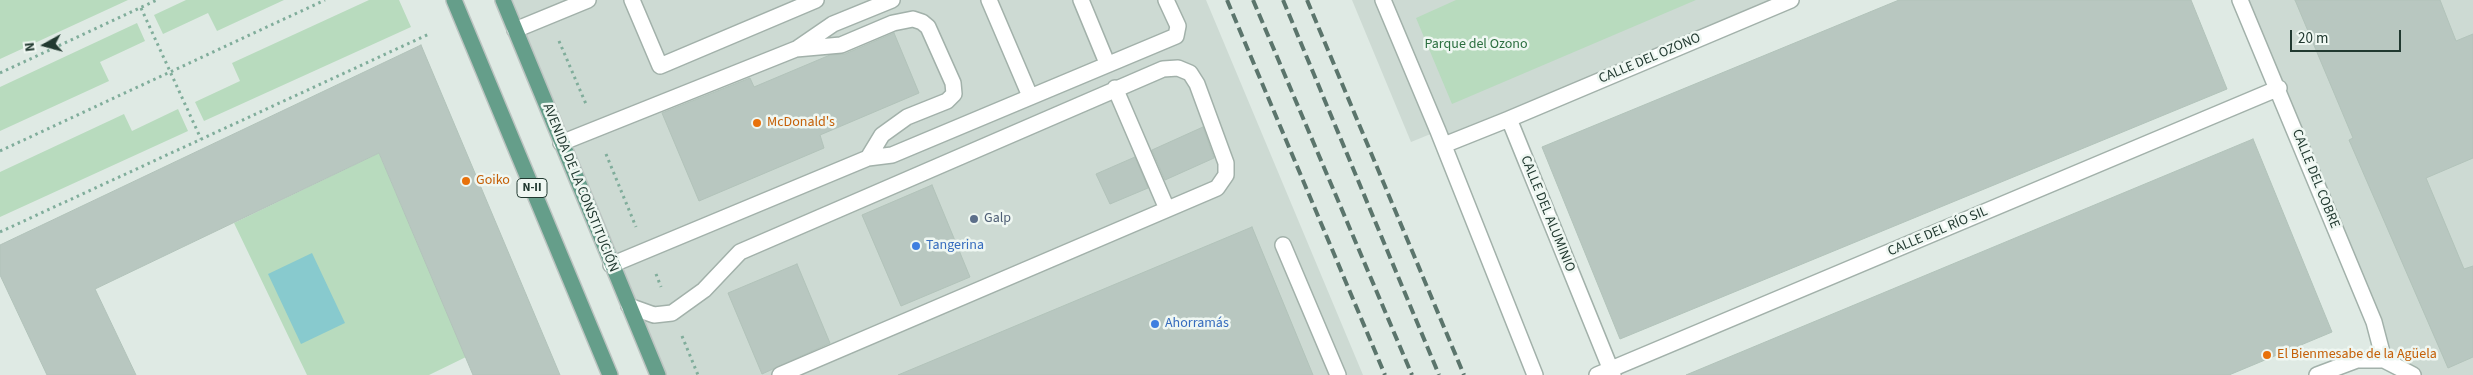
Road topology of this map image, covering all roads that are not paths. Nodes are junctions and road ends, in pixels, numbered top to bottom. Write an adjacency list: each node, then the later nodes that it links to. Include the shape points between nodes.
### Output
1 (454, 0): 29 (main road, N-II)
2 (503, 0): 13 (main road, AVENIDA DE LA CONSTITUCIÓN)
3 (588, 0): 13 (street)
4 (632, 0): 5 (street, via 660,66)
5 (816, 0)
6 (892, 0): 14 (street, via 833,24)
7 (989, 0): 18 (street)
8 (1081, 0): 15 (street)
9 (1166, 0): 15 (street, via 1178,26 1176,36)
10 (1383, 0): 21 (street)
11 (1790, 0): 19 (street, CALLE DEL OZONO)
12 (2240, 0): 17 (street, CALLE DEL COBRE)
13 (515, 30): 20 (main road, AVENIDA DE LA CONSTITUCIÓN)
14 (796, 49): 20 (street); 22 (street, via 841,45 893,23 913,19 928,27 953,83 954,94 948,101 907,117 882,135)
15 (1108, 64): 18 (street)
16 (1116, 88): 23 (street); 23 (street, via 1163,69 1178,68 1190,73 1197,84 1226,163 1226,175 1217,188); 26 (street, via 740,252 704,290 672,313 654,315)
17 (2279, 88): 27 (street, CALLE DEL COBRE, via 2374,322); 28 (street, CALLE DEL RÍO SIL)
18 (1030, 96): 22 (street, via 892,155)
19 (1508, 119): 21 (street); 28 (street, CALLE DEL ALUMINIO)
20 (561, 143): 25 (main road, AVENIDA DE LA CONSTITUCIÓN)
21 (1444, 145): 33 (street)
22 (868, 158): 25 (street)
23 (1167, 209): 31 (street)
24 (1283, 245): 32 (street)
25 (611, 265): 26 (main road, AVENIDA DE LA CONSTITUCIÓN)
26 (629, 306): 30 (main road, AVENIDA DE LA CONSTITUCIÓN)
27 (2384, 360): 34 (street, via 2357,360); 35 (street)
28 (1607, 373)
29 (610, 375)
30 (658, 375)
31 (780, 375)
32 (1338, 375)
33 (1535, 375)
34 (2317, 375)
35 (2413, 375)

